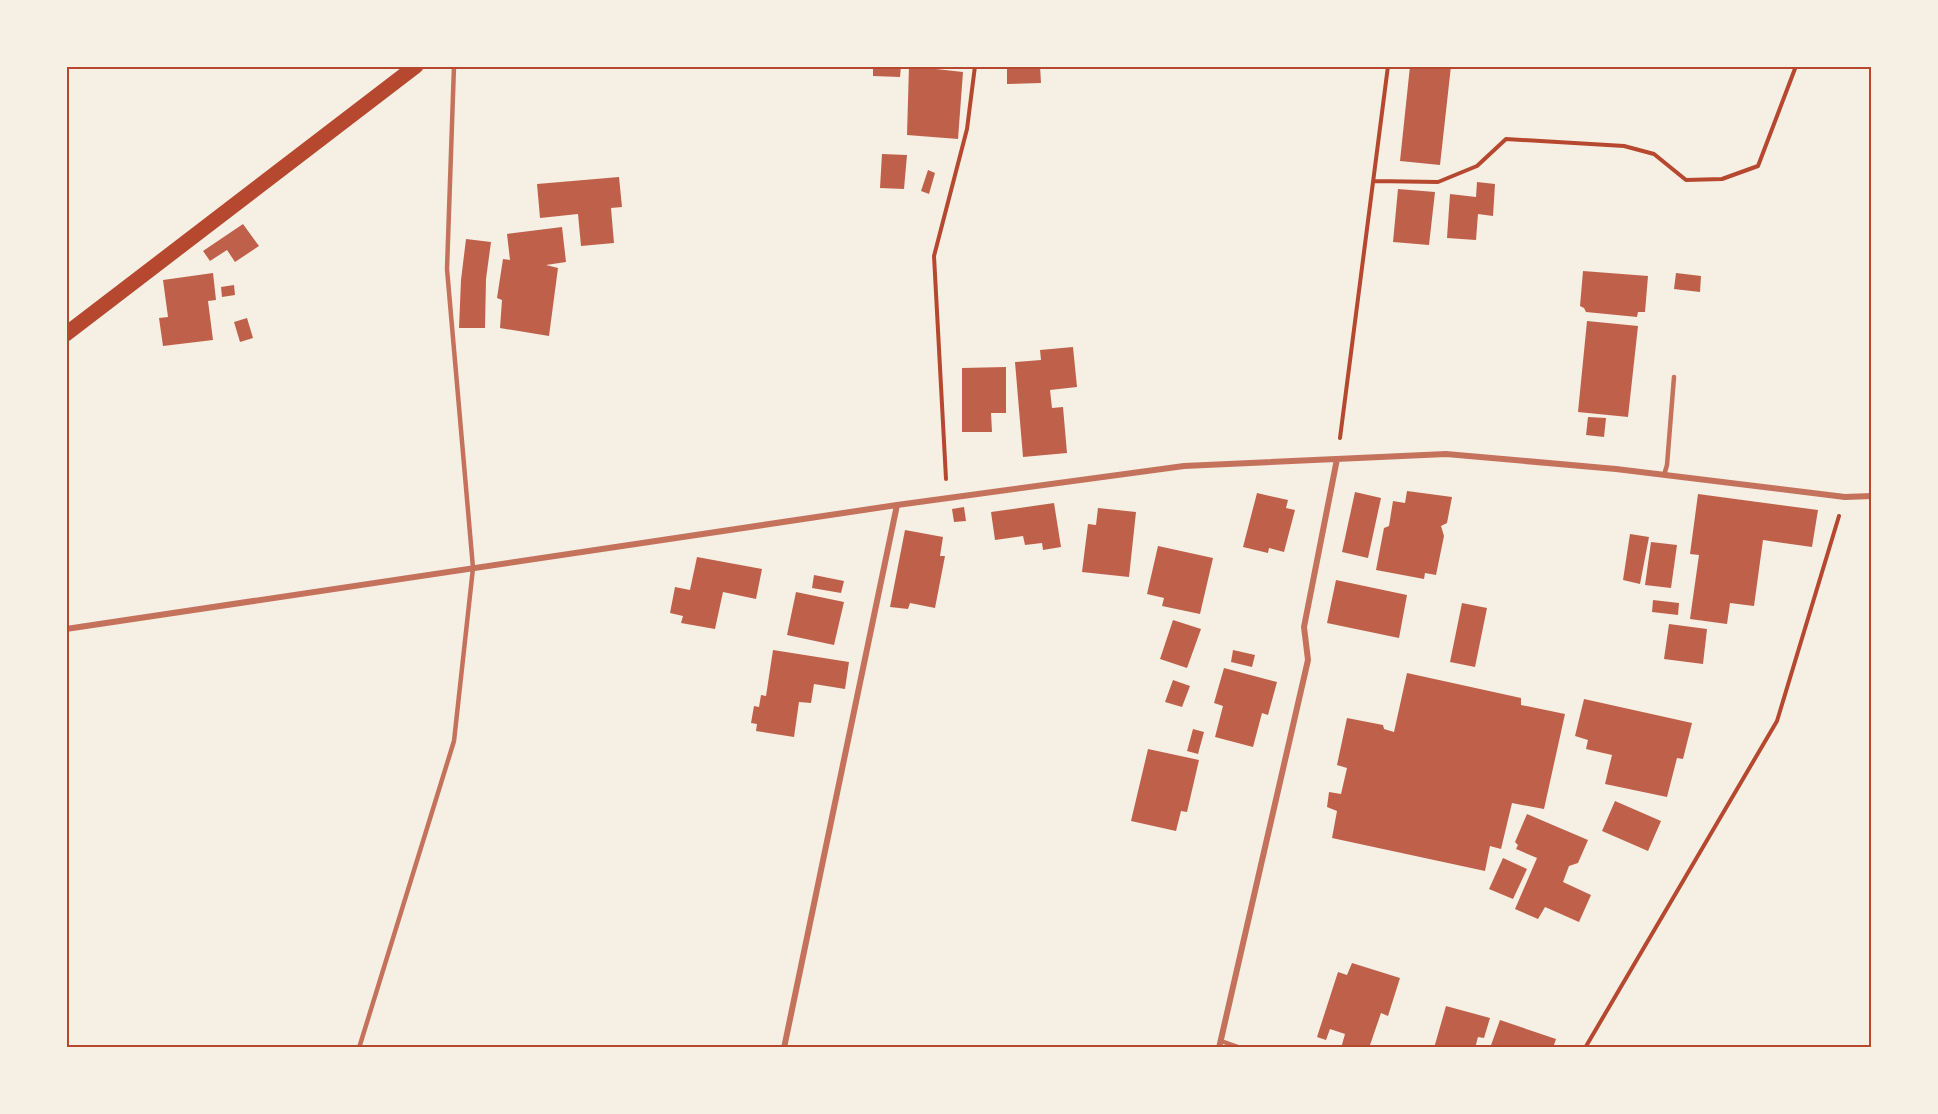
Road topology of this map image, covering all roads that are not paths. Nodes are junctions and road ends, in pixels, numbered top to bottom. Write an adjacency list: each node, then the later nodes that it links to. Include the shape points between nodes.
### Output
1 (416, 66): 3 (main road)
2 (454, 66): 9 (lane, via 447,269)
3 (66, 334)
4 (1674, 377): 6 (lane)
5 (1337, 459): 6 (street, via 1446,454); 8 (street, via 1184,466); 11 (street, via 1304,627 1308,660)
6 (1664, 475): 7 (street, via 1845,497)
7 (1872, 496)
8 (897, 504): 9 (street); 13 (street)
9 (473, 568): 10 (street); 12 (lane, via 454,741)
10 (66, 629)
11 (1220, 1045): 14 (lane)
12 (359, 1048)
13 (784, 1048)
14 (1241, 1048)

